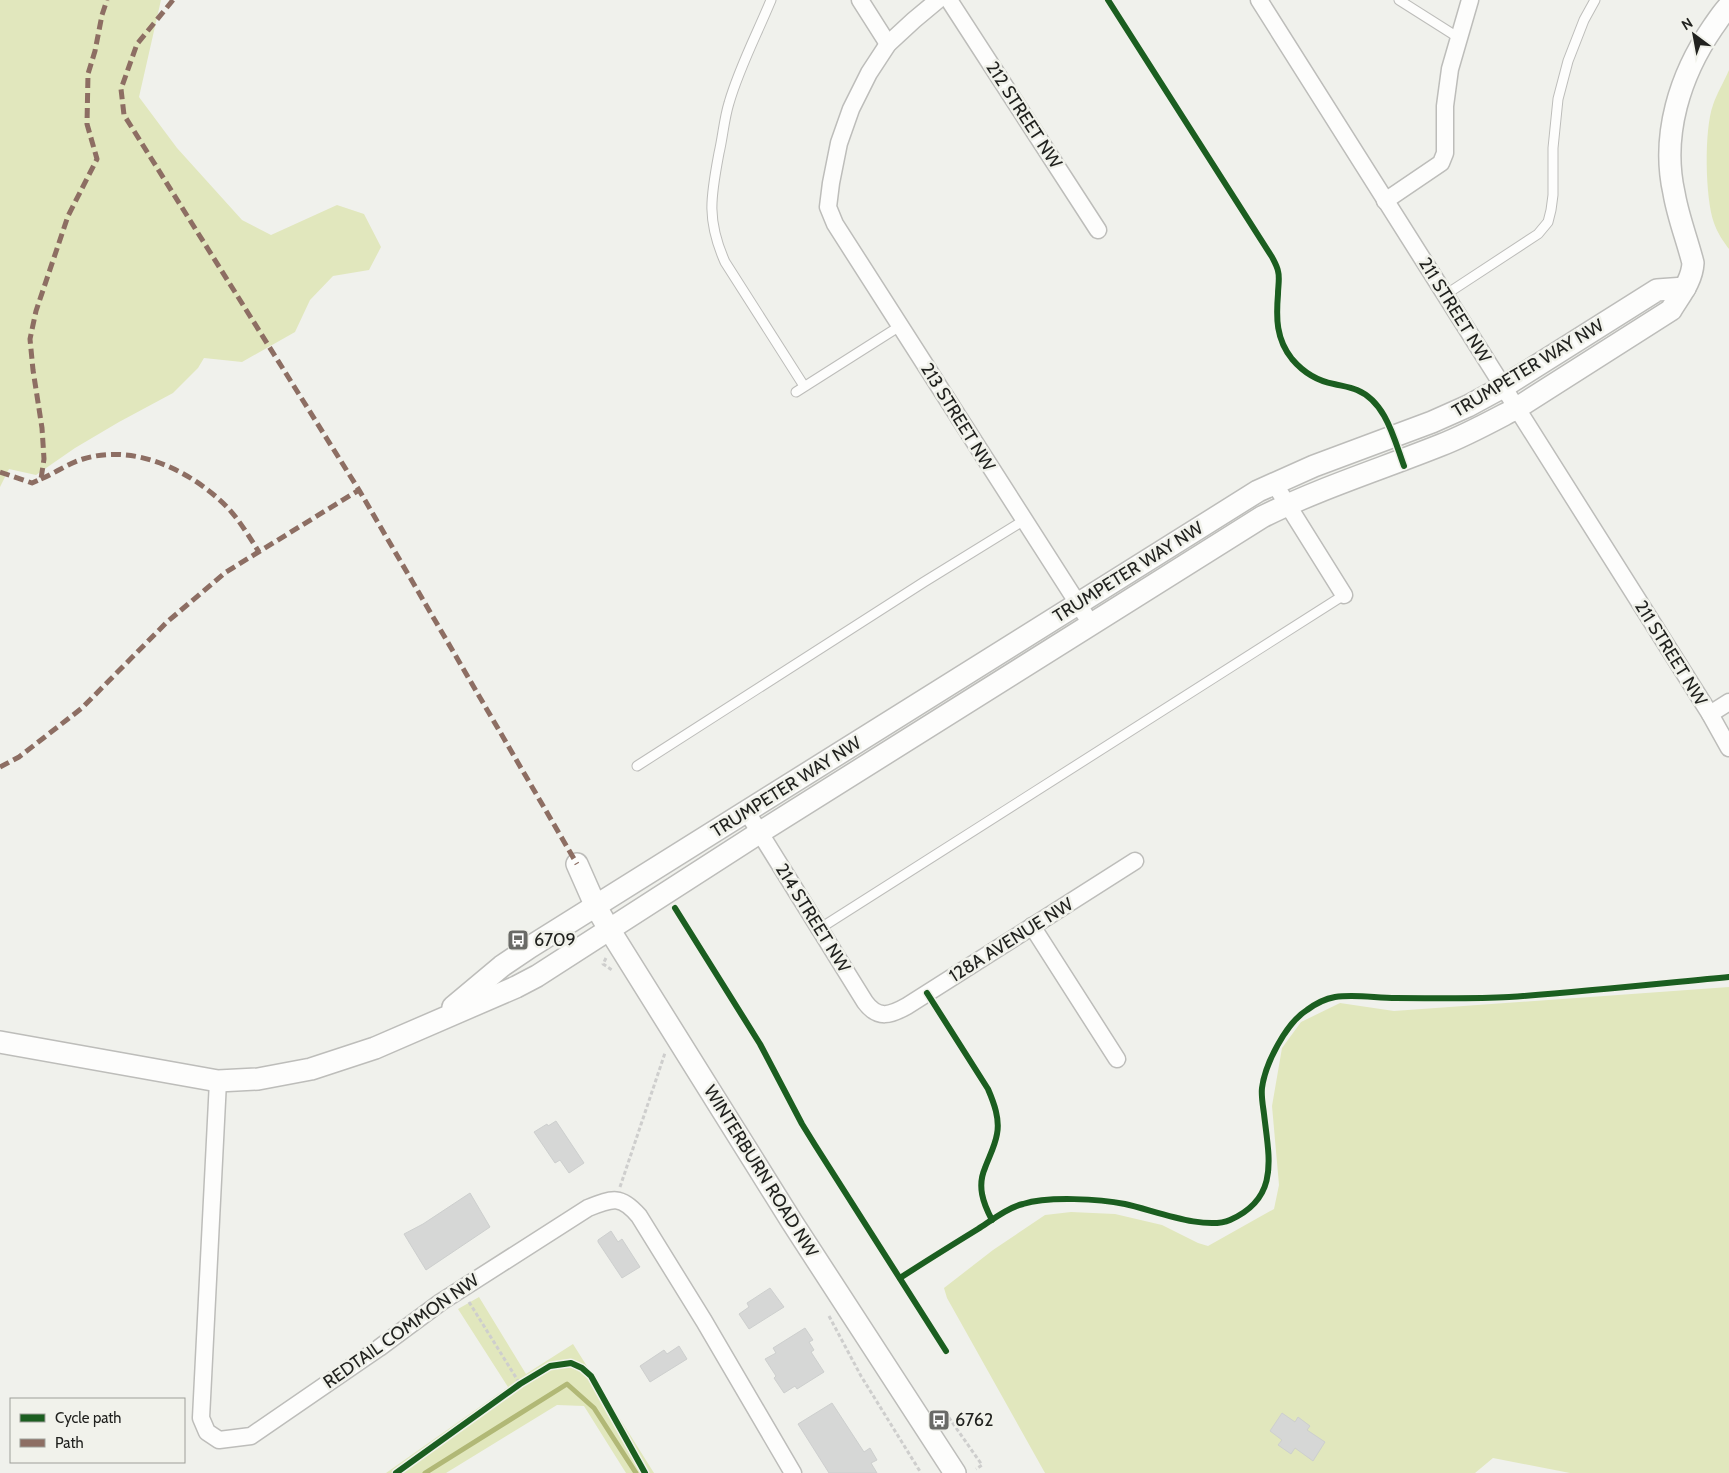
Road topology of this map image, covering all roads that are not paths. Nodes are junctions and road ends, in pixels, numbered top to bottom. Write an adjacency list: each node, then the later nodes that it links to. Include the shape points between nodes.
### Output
1 (771, 0): 16 (lane, via 729,104 711,196 716,242 800,389)
2 (860, 0): 11 (street)
3 (938, 0): 11 (street)
4 (949, 0): 13 (street, 212 STREET NW)
5 (1259, 0): 12 (street, 211 STREET NW)
6 (1399, 0): 10 (lane)
7 (1470, 0): 10 (street)
8 (1595, 0): 15 (lane, via 1568,61 1558,99 1553,195 1548,222 1538,234)
9 (1729, 6): 14 (street, TRUMPETER WAY NW, via 1703,42 1685,77 1673,117 1670,156 1673,192 1693,263)
10 (1458, 38): 12 (street, via 1445,106 1445,153 1440,163)
11 (888, 44): 16 (street, 213 STREET NW, via 868,73 851,109 839,143 828,207 835,224)
12 (1385, 201): 15 (street, 211 STREET NW)
13 (1098, 230)
14 (1685, 288): 17 (street, TRUMPETER WAY NW, via 1657,290); 18 (street, TRUMPETER WAY NW, via 1671,310)
15 (1445, 295): 17 (street, 211 STREET NW)
16 (900, 326): 21 (street, 213 STREET NW)
17 (1503, 387): 18 (street, 211 STREET NW); 19 (street, TRUMPETER WAY NW, via 1451,414)
18 (1516, 408): 20 (street, TRUMPETER WAY NW, via 1441,445); 26 (street, 211 STREET NW)
19 (1274, 483): 20 (street); 23 (street, TRUMPETER WAY NW)
20 (1287, 505): 22 (street); 24 (street, TRUMPETER WAY NW, via 1240,530)
21 (1023, 521): 23 (street, 213 STREET NW); 28 (lane)
22 (1344, 595): 36 (lane)
23 (1077, 603): 24 (street, 213 STREET NW); 29 (street, TRUMPETER WAY NW)
24 (1091, 624): 30 (street, TRUMPETER WAY NW)
25 (1729, 702): 26 (street)
26 (1710, 714): 27 (street, 211 STREET NW)
27 (1729, 748)
28 (637, 766)
29 (746, 812): 30 (street, 214 STREET NW); 33 (street, TRUMPETER WAY NW)
30 (759, 833): 35 (street, TRUMPETER WAY NW); 36 (street, 214 STREET NW)
31 (1135, 861): 34 (street, 128A AVENUE NW)
32 (577, 864): 33 (street, WINTERBURN ROAD NW)
33 (596, 907): 35 (street, WINTERBURN ROAD NW); 38 (street, TRUMPETER WAY NW, via 502,966)
34 (1032, 926): 37 (street, 128A AVENUE NW, via 907,1006); 40 (street)
35 (609, 929): 38 (street, TRUMPETER WAY NW, via 523,983); 43 (street, WINTERBURN ROAD NW, via 792,1222)
36 (819, 929): 37 (street, 214 STREET NW, via 870,1009)
37 (886, 1014)
38 (431, 1024): 41 (street, TRUMPETER WAY NW, via 375,1048 311,1069 258,1079)
39 (0, 1042): 41 (street, TRUMPETER WAY NW)
40 (1117, 1059)
41 (218, 1081): 42 (street, REDTAIL COMMON NW, via 201,1418 207,1432 219,1440 251,1436 461,1288 588,1208 616,1199 630,1205 639,1216)
42 (793, 1473)
43 (955, 1473)

